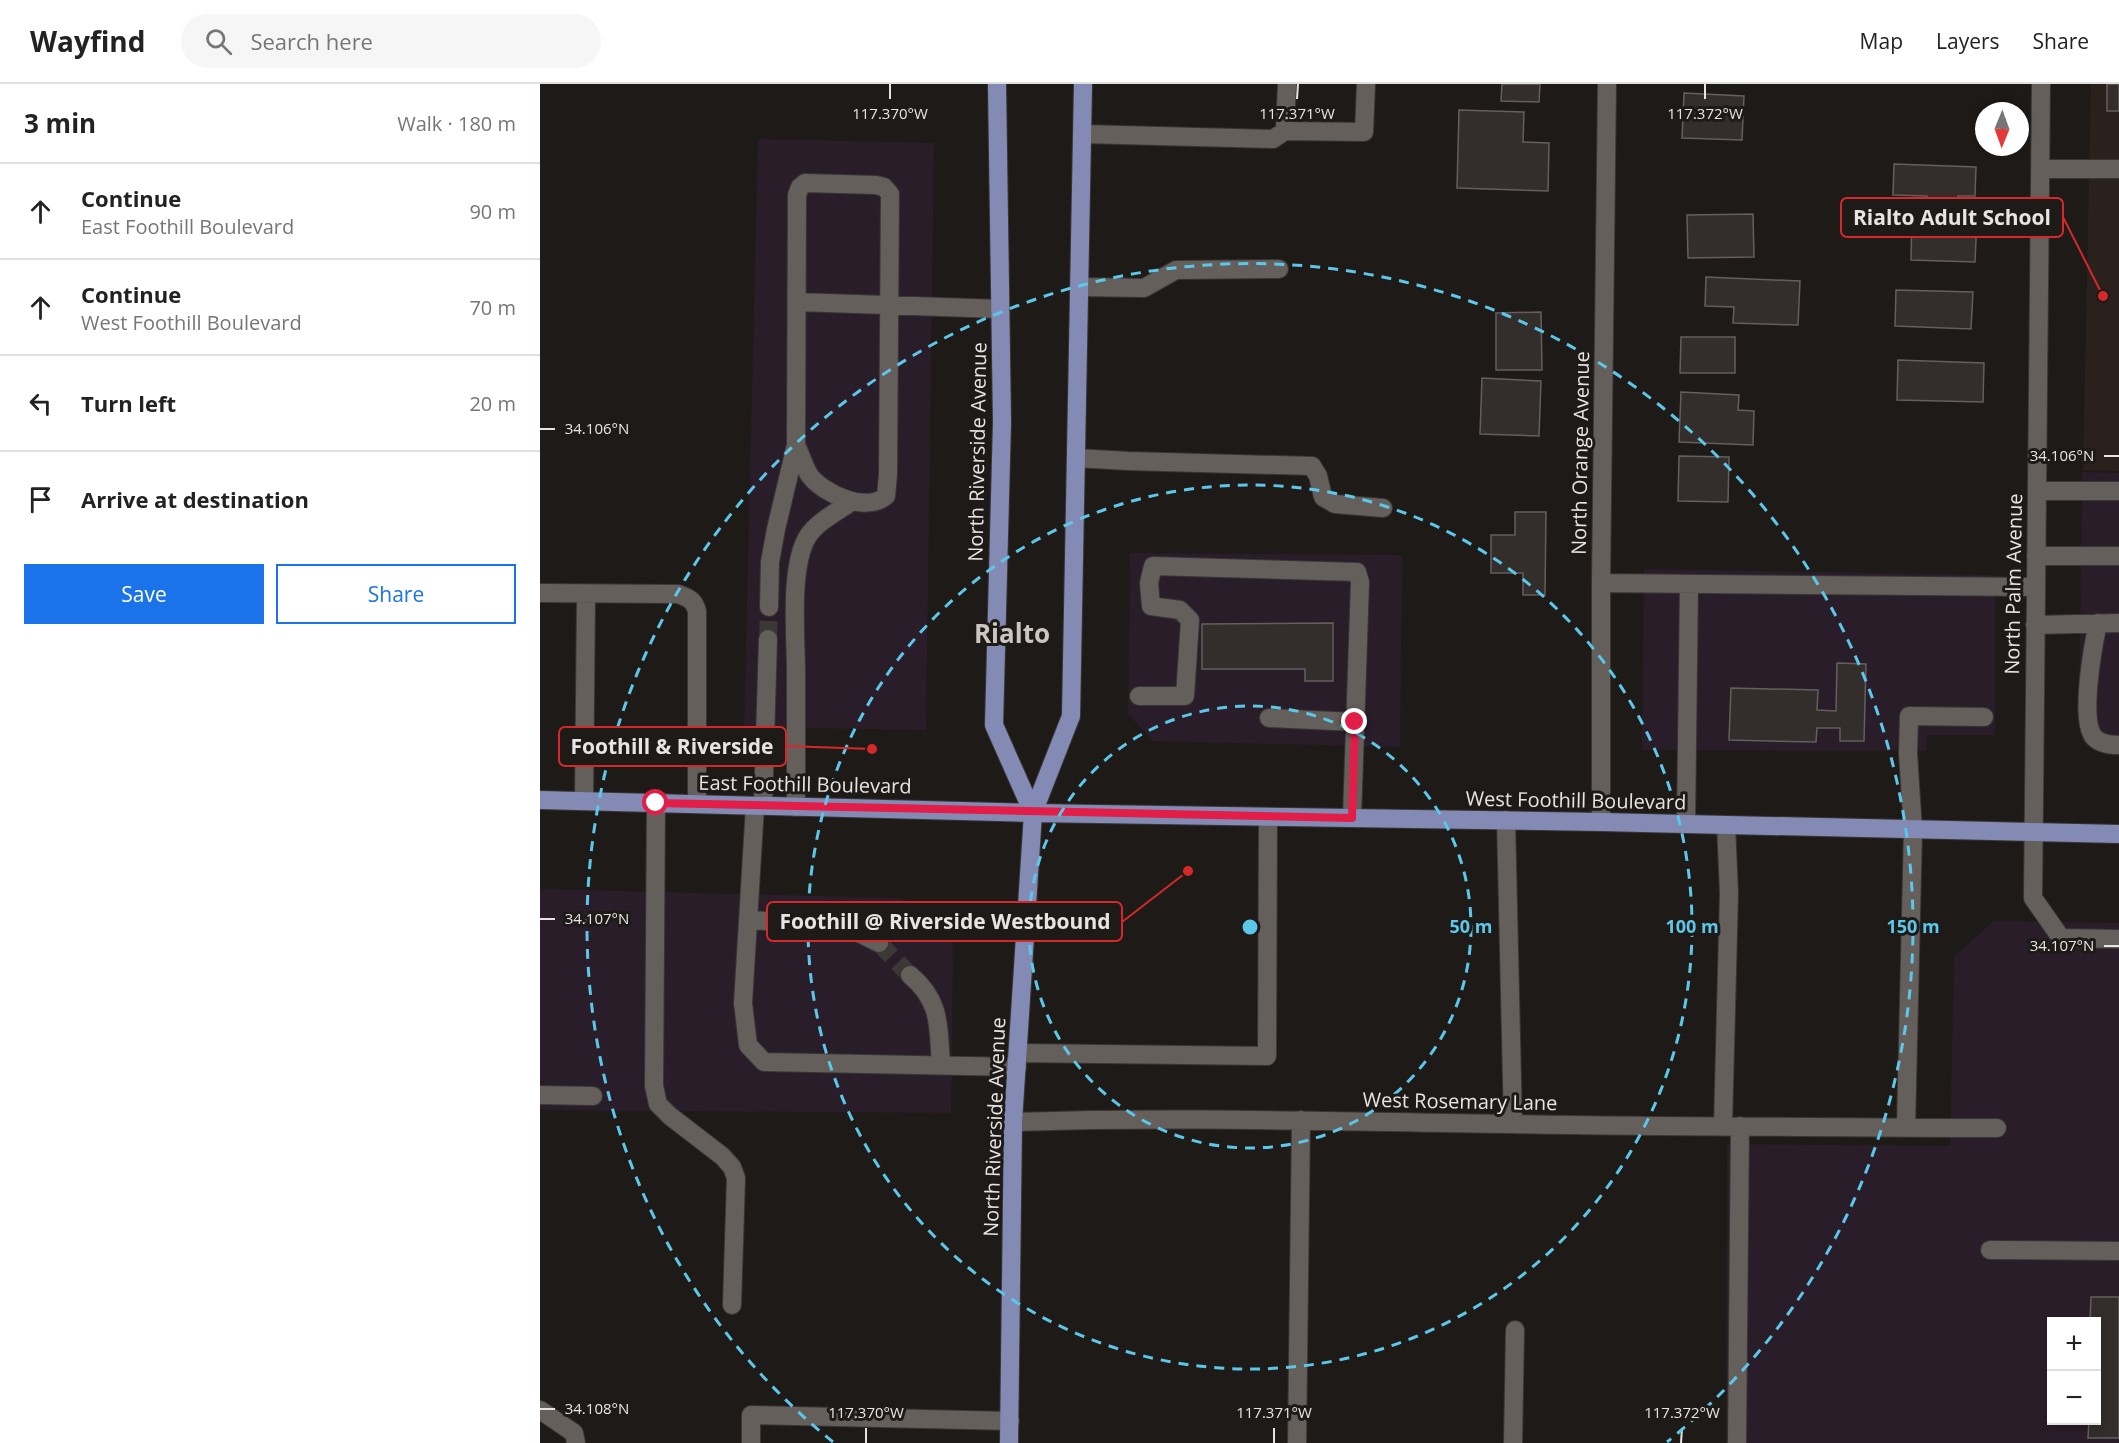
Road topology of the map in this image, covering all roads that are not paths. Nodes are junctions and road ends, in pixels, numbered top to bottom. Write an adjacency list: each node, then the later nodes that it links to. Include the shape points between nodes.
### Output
1 (997, 84): 15 (main road, North Riverside Avenue)
2 (1083, 84): 8 (main road, North Riverside Avenue)
3 (1287, 84): 7 (street)
4 (1366, 84): 7 (street, via 1364,132)
5 (1607, 84): 24 (street, North Orange Avenue)
6 (2040, 84): 9 (street, North Palm Avenue)
7 (1285, 132): 8 (street, via 1272,139)
8 (1083, 134): 12 (main road, North Riverside Avenue)
9 (2040, 169): 10 (street); 18 (street, North Palm Avenue)
10 (2119, 170)
11 (1279, 269): 12 (street, via 1176,270 1144,288)
12 (1080, 287): 17 (main road, North Riverside Avenue)
13 (798, 302): 14 (street); 14 (street, via 800,187 805,183 876,185 890,194); 16 (street)
14 (890, 306): 15 (street); 20 (street, via 888,488 879,501)
15 (1000, 309): 45 (main road, North Riverside Avenue, via 1002,422 994,725)
16 (796, 446): 20 (street, via 810,476 830,493); 29 (street, via 770,562)
17 (1076, 458): 21 (street, via 1312,466 1323,497 1335,504); 45 (main road, North Riverside Avenue, via 1071,716)
18 (2037, 491): 19 (street); 22 (street, North Palm Avenue)
19 (2119, 491)
20 (851, 502): 44 (street, via 815,527 801,550 796,603)
21 (1383, 508)
22 (2036, 556): 23 (street); 26 (street, North Palm Avenue)
23 (2119, 556)
24 (1601, 584): 25 (street); 49 (street, North Orange Avenue)
25 (1689, 584): 26 (street); 50 (street)
26 (2036, 587): 32 (street, North Palm Avenue)
27 (540, 593): 28 (street)
28 (586, 595): 40 (street); 42 (street, via 678,594 694,603)
29 (769, 607)
30 (2098, 623): 31 (street); 32 (street); 38 (street, via 2091,656 2089,727 2094,738)
31 (2119, 623)
32 (2035, 625): 53 (street, North Palm Avenue)
33 (768, 639): 43 (street)
34 (1139, 696): 37 (street, via 1185,696 1190,620 1180,610 1151,606 1149,584 1153,566 1357,572 1360,582)
35 (1984, 717): 52 (street, via 1909,716)
36 (1269, 718): 37 (street)
37 (1355, 722): 47 (street)
38 (2119, 745)
39 (540, 800): 40 (main road, East Foothill Boulevard)
40 (584, 801): 41 (main road, East Foothill Boulevard)
41 (656, 803): 42 (main road, East Foothill Boulevard); 71 (street, via 654,1086 658,1104 722,1156 736,1178)
42 (697, 804): 43 (main road, East Foothill Boulevard)
43 (759, 806): 44 (main road, East Foothill Boulevard); 55 (street)
44 (796, 807): 45 (main road, East Foothill Boulevard)
45 (1033, 813): 46 (main road, West Foothill Boulevard); 59 (main road, North Riverside Avenue)
46 (1268, 817): 47 (main road, West Foothill Boulevard); 59 (street, via 1267,1056)
47 (1352, 818): 48 (main road, West Foothill Boulevard)
48 (1506, 820): 49 (main road, West Foothill Boulevard); 65 (street)
49 (1601, 822): 50 (main road, West Foothill Boulevard)
50 (1686, 824): 51 (main road, West Foothill Boulevard)
51 (1726, 825): 52 (main road, West Foothill Boulevard); 66 (street)
52 (1913, 830): 53 (main road, West Foothill Boulevard); 67 (street)
53 (2033, 832): 54 (main road, West Foothill Boulevard); 56 (street, North Palm Avenue, via 2033,898 2061,938)
54 (2119, 834)
55 (748, 920): 57 (street, via 843,925); 60 (street, via 742,1003 748,1045 764,1062)
56 (2119, 939)
57 (879, 943)
58 (910, 975): 60 (street, via 923,986 937,1011)
59 (1017, 1060): 60 (street); 64 (main road, North Riverside Avenue)
60 (941, 1065)
61 (540, 1095): 62 (street)
62 (593, 1096)
63 (1301, 1120): 64 (street, West Rosemary Lane); 65 (street, West Rosemary Lane); 78 (street)
64 (1013, 1122): 74 (main road, North Riverside Avenue)
65 (1513, 1124): 66 (street, West Rosemary Lane)
66 (1732, 1126): 67 (street, West Rosemary Lane); 80 (street)
67 (1906, 1127): 68 (street, West Rosemary Lane)
68 (1997, 1128)
69 (1990, 1250): 70 (street)
70 (2119, 1251)
71 (732, 1305)
72 (1515, 1330): 79 (street)
73 (540, 1410): 75 (street, via 574,1433)
74 (1010, 1421): 76 (street, via 751,1415); 77 (main road, North Riverside Avenue)
75 (576, 1443)
76 (751, 1443)
77 (1009, 1443)
78 (1297, 1443)
79 (1513, 1443)
80 (1737, 1443)

